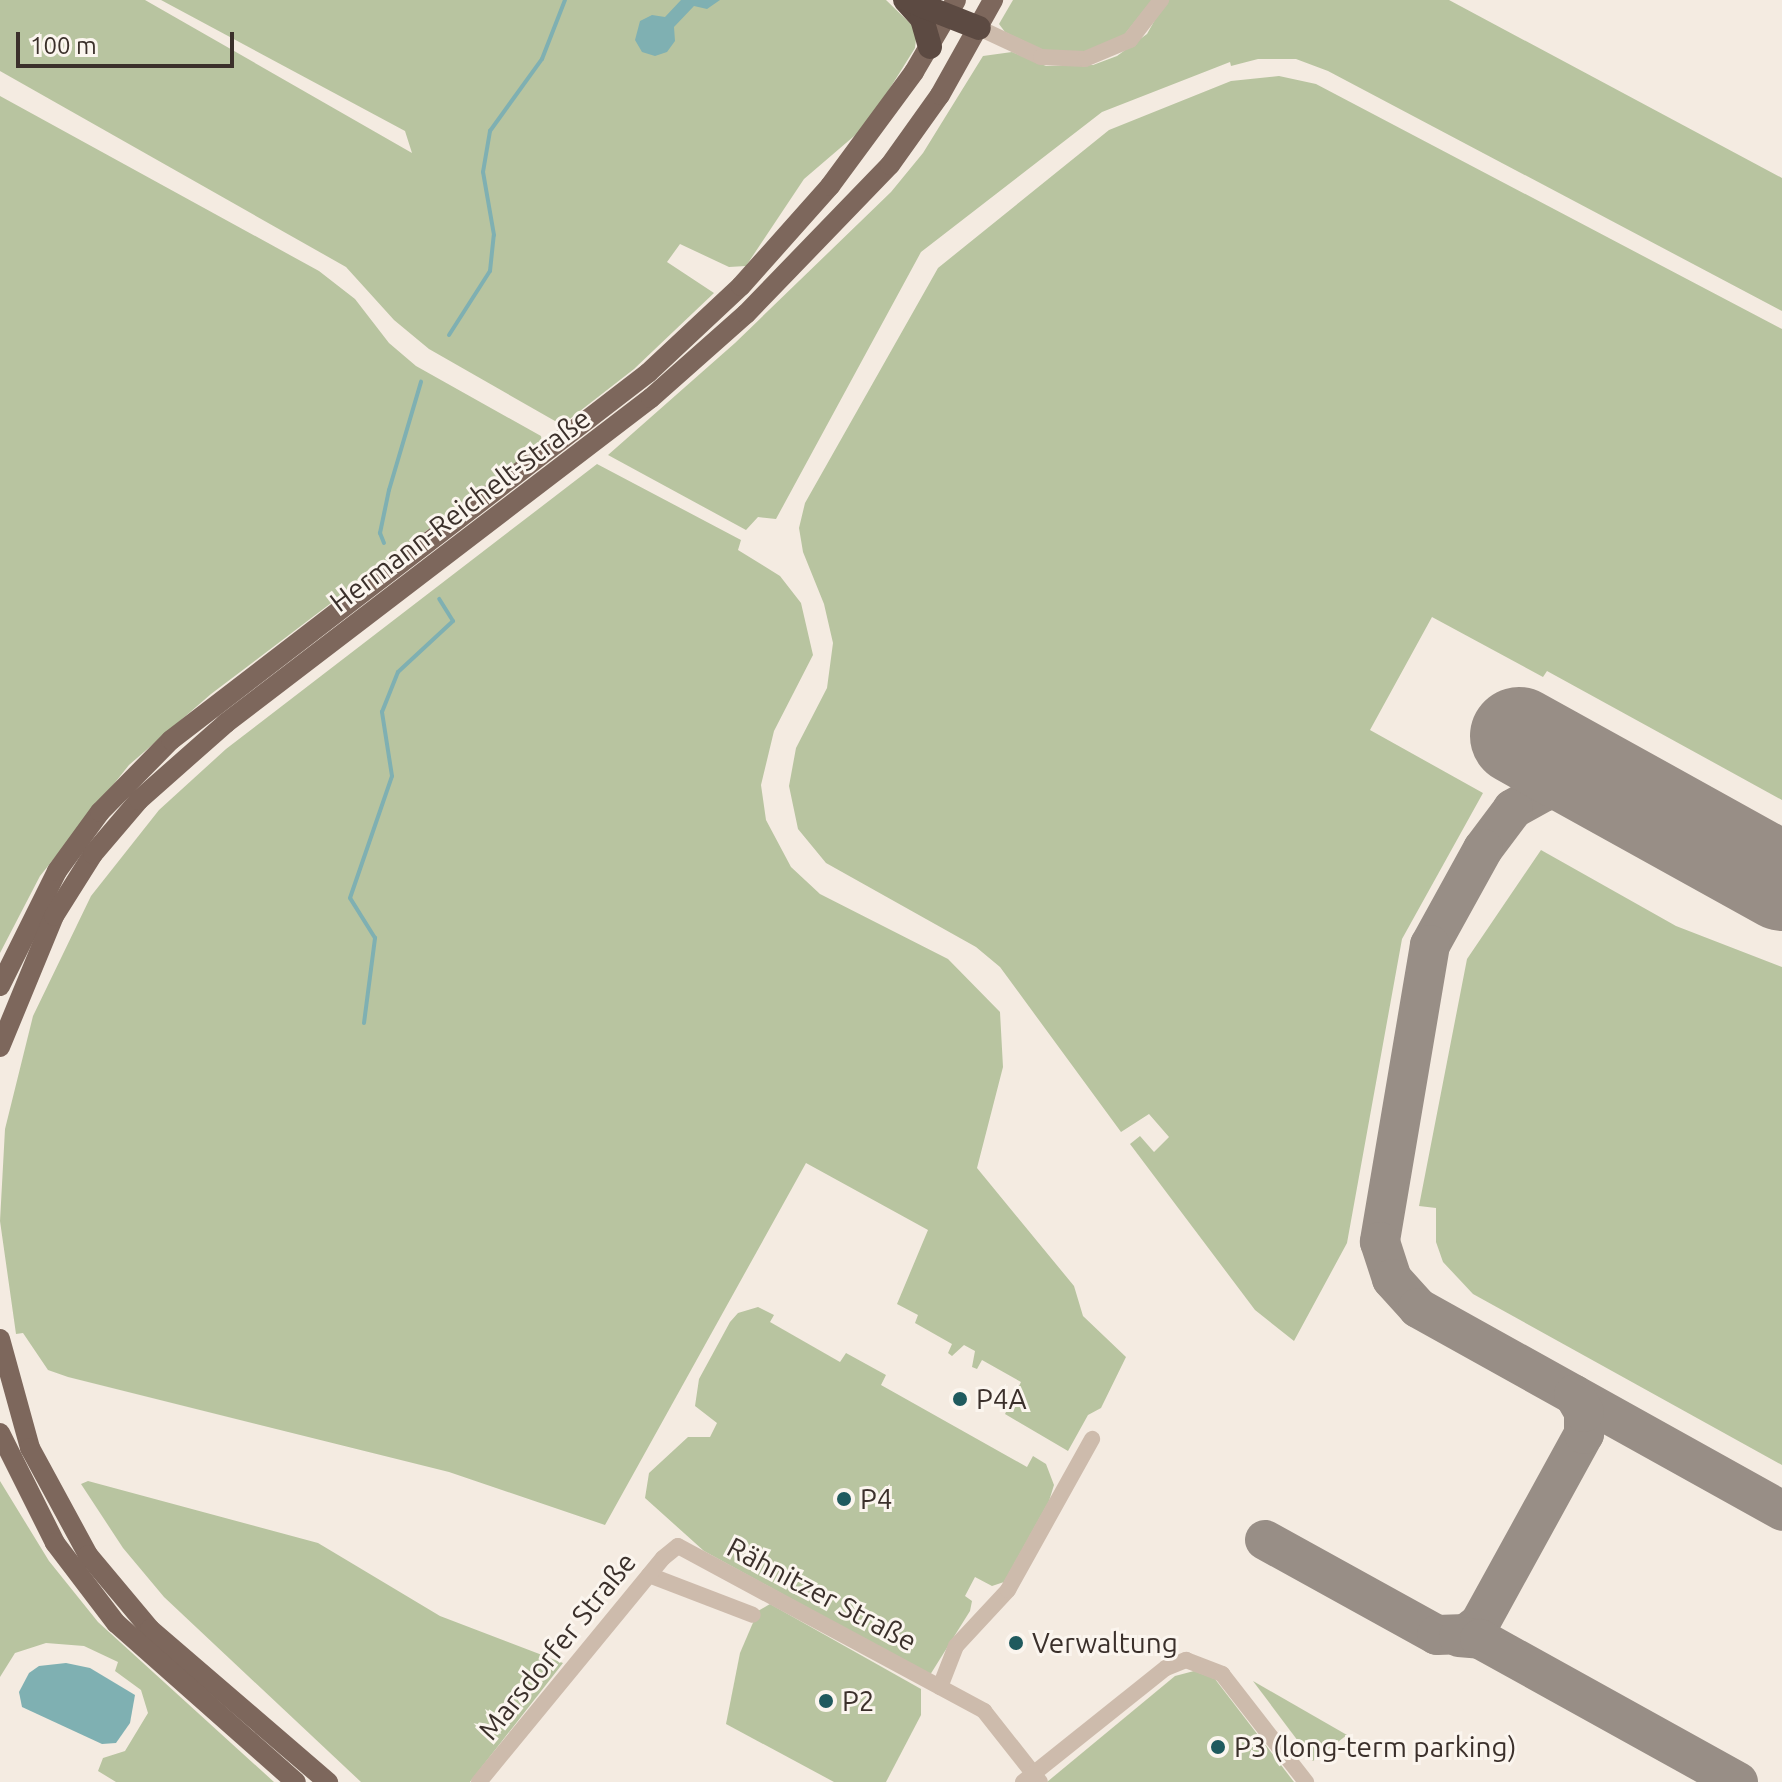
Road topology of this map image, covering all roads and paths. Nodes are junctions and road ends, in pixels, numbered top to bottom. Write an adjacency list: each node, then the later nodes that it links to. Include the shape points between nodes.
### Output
1 (906, 0): 4 (highway); 6 (highway, via 922,19)
2 (993, 0): 5 (main road, Hermann-Reichelt-Straße)
3 (1161, 0): 5 (street, via 1130,40 1085,59 1041,57)
4 (951, 5): 5 (highway); 6 (main road, Hermann-Reichelt-Straße)
5 (979, 28): 8 (main road, Hermann-Reichelt-Straße, via 890,165 746,314 651,398 226,723 139,800 93,854 54,916)
6 (930, 47): 7 (main road, Hermann-Reichelt-Straße, via 830,186 741,286 648,373 161,750 100,812 57,871 13,950)
7 (0, 986)
8 (0, 1047)
9 (0, 1339): 18 (main road, via 35,1460 88,1555 150,1629)
10 (0, 1433): 17 (main road, via 55,1543 116,1623)
11 (1092, 1439): 15 (street, Rähnitzer Straße, via 1008,1590 956,1646)
12 (678, 1546): 13 (street, Marsdorfer Straße); 15 (street, Rähnitzer Straße)
13 (649, 1575): 14 (street); 19 (street, Marsdorfer Straße)
14 (753, 1615)
15 (940, 1687): 16 (street, Rähnitzer Straße, via 984,1711)
16 (1032, 1780): 20 (street, via 1166,1668 1186,1660 1222,1674)
17 (296, 1782)
18 (328, 1782)
19 (479, 1782)
20 (1306, 1782)

